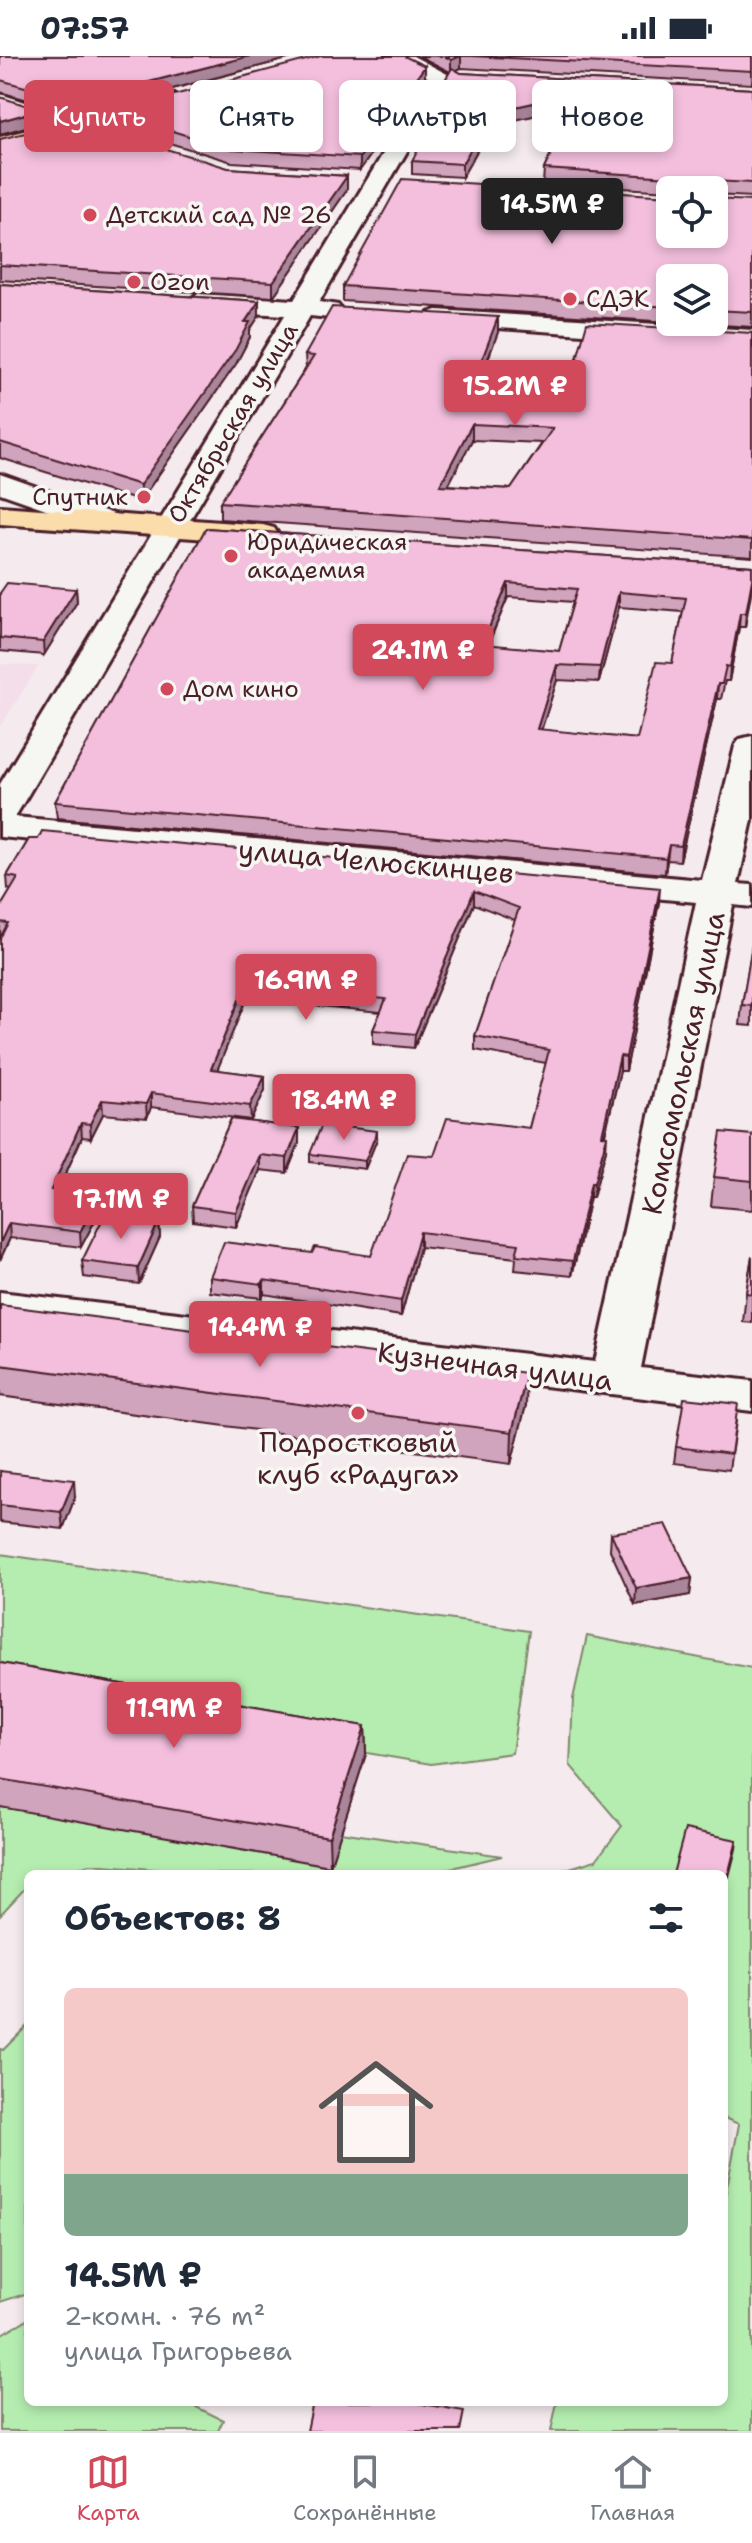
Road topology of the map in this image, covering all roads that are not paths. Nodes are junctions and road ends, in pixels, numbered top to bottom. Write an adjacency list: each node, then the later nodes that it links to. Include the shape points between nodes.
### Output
1 (396, 56): 7 (street, Октябрьская улица, via 441,76)
2 (0, 100): 3 (street)
3 (24, 108)
4 (24, 138): 5 (main road)
5 (0, 144)
6 (350, 181): 7 (street)
7 (380, 183): 8 (street); 10 (street, Октябрьская улица)
8 (410, 185)
9 (175, 300): 10 (street)
10 (303, 309): 11 (street); 17 (street, Октябрьская улица)
11 (349, 312)
12 (411, 316): 13 (street)
13 (752, 338)
14 (0, 483): 16 (street)
15 (0, 515): 16 (main road)
16 (112, 523): 17 (main road)
17 (170, 527): 18 (main road); 20 (street, Октябрьская улица)
18 (291, 536)
19 (752, 746): 22 (street, Комсомольская улица)
20 (0, 813)
21 (0, 826): 22 (street, улица Челюскинцев)
22 (736, 894): 24 (street, Комсомольская улица, via 708,930)
23 (0, 1306): 24 (street, Кузнечная улица)
24 (615, 1380): 25 (street, Кузнечная улица)
25 (752, 1396)

